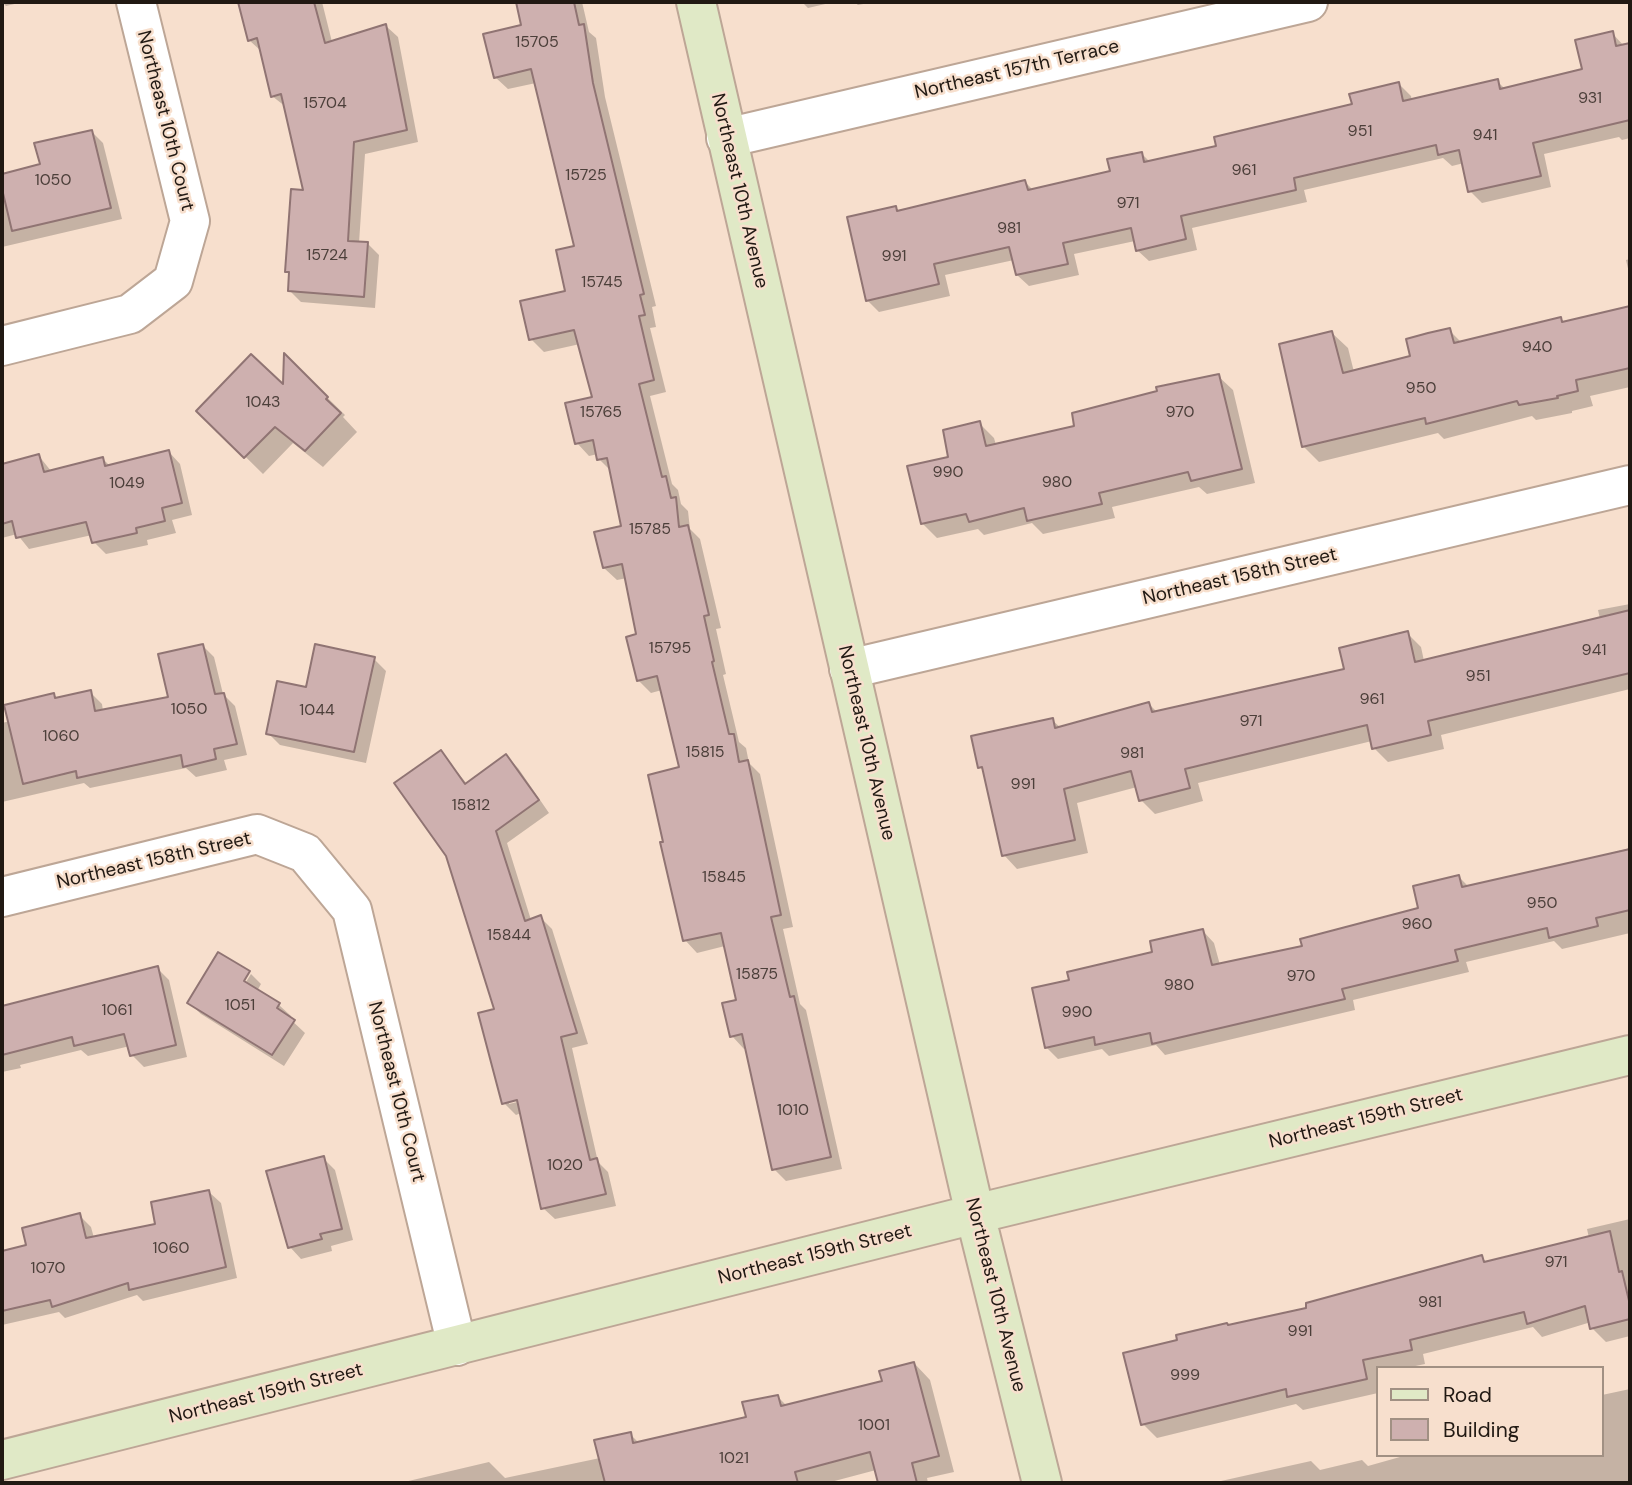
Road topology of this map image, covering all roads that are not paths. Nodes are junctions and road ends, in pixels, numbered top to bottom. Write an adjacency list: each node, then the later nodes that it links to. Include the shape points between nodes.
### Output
1 (136, 2): 5 (street, Northeast 10th Court, via 190,221 173,281 130,314)
2 (696, 2): 4 (street, Northeast 10th Avenue)
3 (1308, 2): 4 (street, Northeast 157th Terrace)
4 (726, 138): 7 (street, Northeast 10th Avenue)
5 (2, 345)
6 (1630, 485): 7 (street, Northeast 158th Street)
7 (849, 669): 11 (street, Northeast 10th Avenue)
8 (305, 853): 9 (street, Northeast 158th Street, via 257,834); 12 (street, Northeast 10th Court, via 352,910)
9 (2, 897)
10 (1630, 1055): 11 (street, Northeast 159th Street)
11 (975, 1214): 12 (street, Northeast 159th Street); 14 (street, Northeast 10th Avenue)
12 (457, 1346): 13 (street, Northeast 159th Street)
13 (2, 1460)
14 (1042, 1483)

